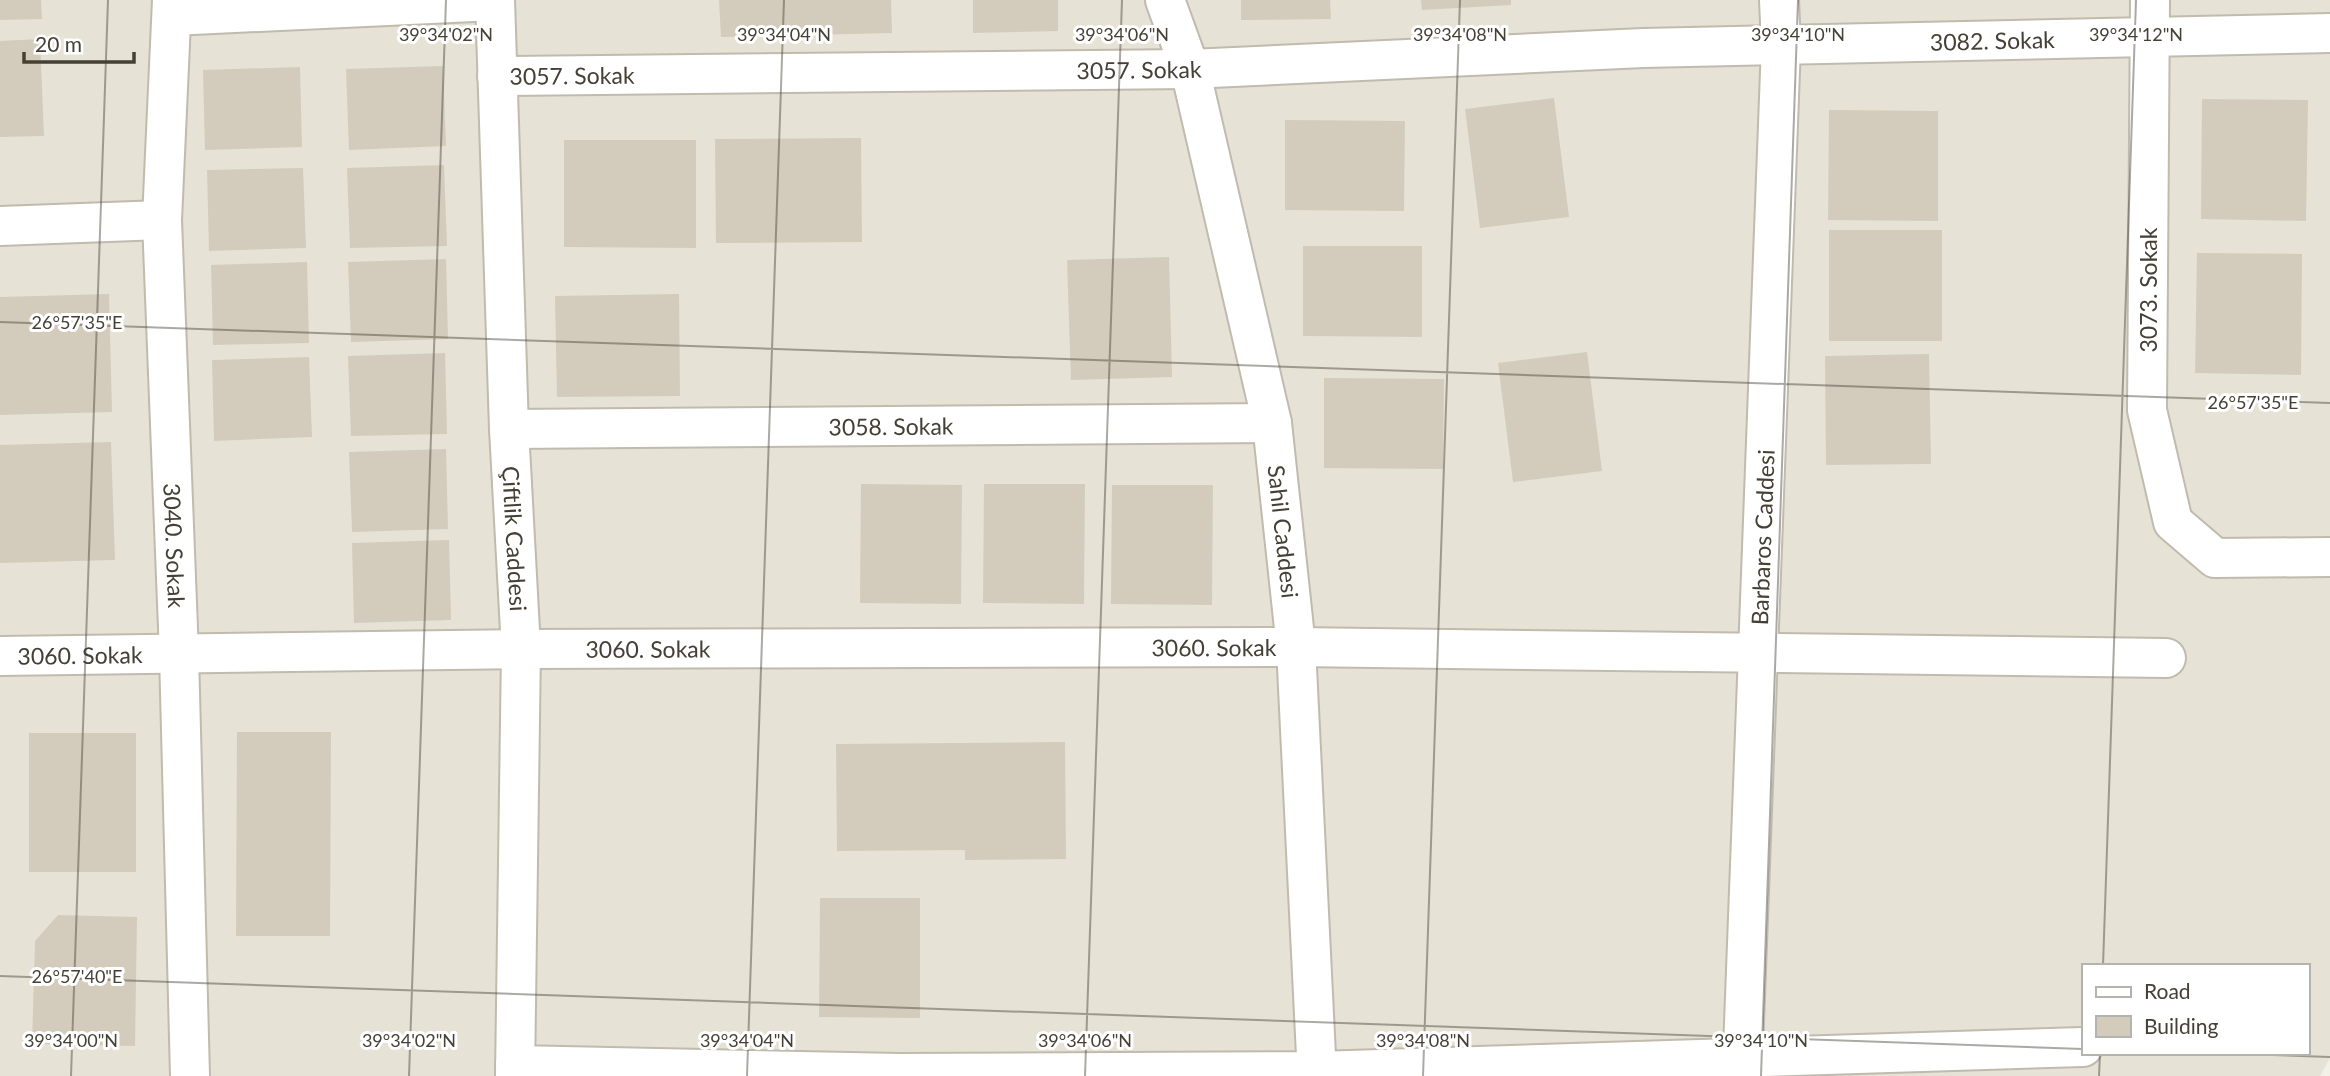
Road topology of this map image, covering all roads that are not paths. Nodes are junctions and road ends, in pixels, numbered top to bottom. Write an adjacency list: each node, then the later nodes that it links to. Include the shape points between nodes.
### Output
1 (495, 0): 4 (street); 9 (street, Çiftlik Caddesi)
2 (1165, 0): 8 (street, Sahil Caddesi)
3 (1779, 0): 7 (street, Barbaros Caddesi)
4 (172, 8): 10 (street, 3040. Sokak)
5 (2150, 18): 6 (street, 3082. Sokak); 7 (street, 3082. Sokak); 14 (street, 3073. Sokak, via 2147,410 2173,522 2215,558)
6 (2330, 33)
7 (1781, 45): 8 (street, 3057. Sokak); 17 (street, Barbaros Caddesi)
8 (1190, 69): 9 (street, 3057. Sokak); 12 (street, Sahil Caddesi)
9 (497, 76): 13 (street, Çiftlik Caddesi)
10 (162, 220): 11 (street); 18 (street, 3040. Sokak)
11 (0, 226)
12 (1272, 423): 13 (street, 3058. Sokak); 15 (street, Sahil Caddesi)
13 (509, 429): 16 (street, Çiftlik Caddesi)
14 (2330, 557)
15 (1296, 647): 16 (street, 3060. Sokak); 17 (street, 3060. Sokak); 25 (street, Sahil Caddesi)
16 (522, 649): 18 (street, 3060. Sokak); 23 (street, Çiftlik Caddesi)
17 (1758, 652): 20 (street, 3060. Sokak); 22 (street, Barbaros Caddesi)
18 (179, 654): 19 (street, 3060. Sokak); 26 (street, 3040. Sokak)
19 (0, 656)
20 (2166, 657)
21 (2082, 1047): 22 (street)
22 (1742, 1067): 25 (street)
23 (515, 1070): 24 (street)
24 (900, 1074): 25 (street)
25 (1317, 1074)
26 (190, 1076)

